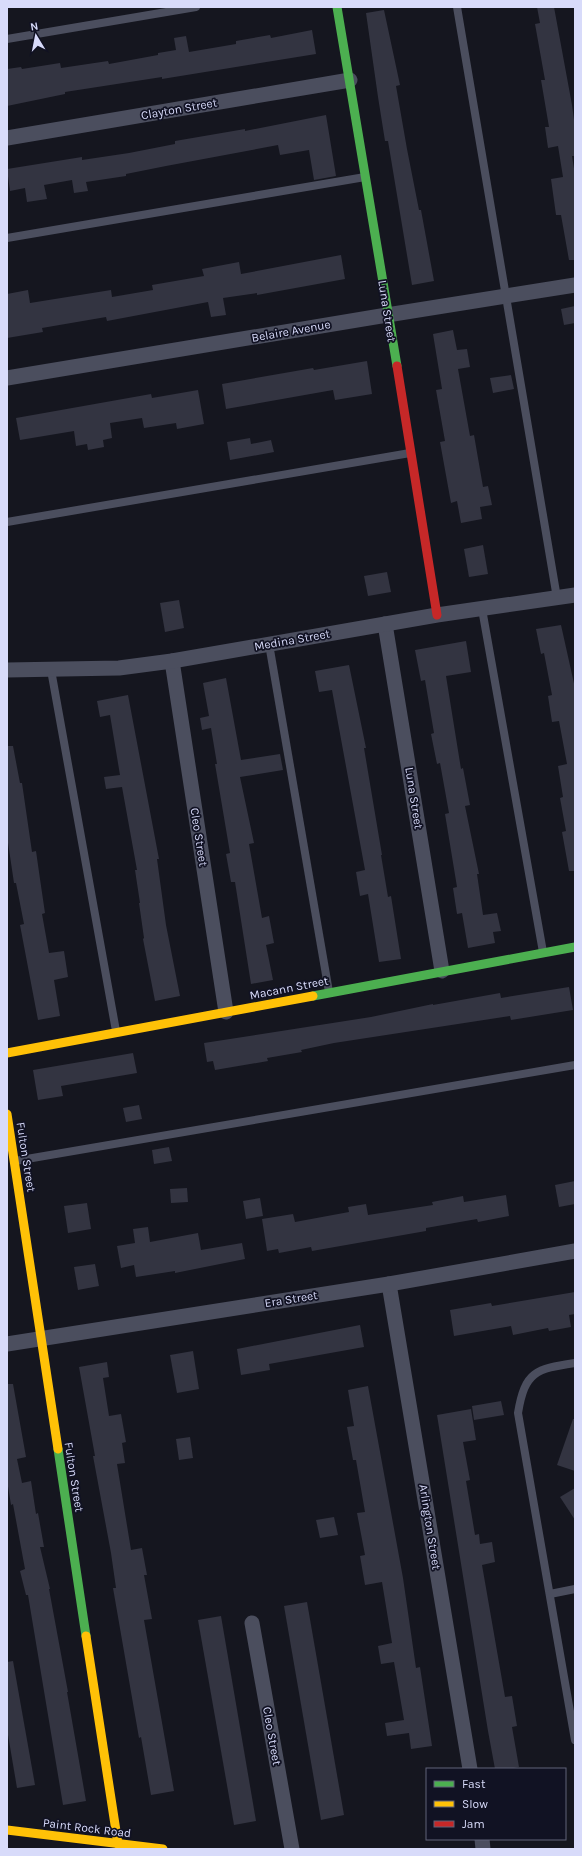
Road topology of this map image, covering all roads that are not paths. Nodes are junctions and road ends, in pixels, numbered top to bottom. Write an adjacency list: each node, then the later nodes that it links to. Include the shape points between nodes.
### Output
1 (196, 7): 4 (lane)
2 (336, 7): 5 (street, Luna Street)
3 (457, 7): 10 (lane)
4 (7, 39)
5 (350, 80): 6 (street, Clayton Street); 7 (street, Luna Street)
6 (7, 138)
7 (365, 177): 8 (lane); 11 (street, Luna Street)
8 (7, 238)
9 (575, 285): 10 (street, Belaire Avenue)
10 (506, 296): 11 (street, Belaire Avenue); 16 (lane)
11 (387, 315): 12 (street, Belaire Avenue); 13 (street, Luna Street)
12 (7, 378)
13 (410, 453): 14 (lane); 18 (street, Luna Street)
14 (7, 522)
15 (575, 595): 16 (street, Medina Street)
16 (557, 598): 17 (street, Medina Street)
17 (482, 609): 18 (street, Medina Street); 25 (lane)
18 (437, 615): 19 (street, Medina Street)
19 (385, 624): 20 (street, Medina Street); 26 (street, Luna Street)
20 (269, 644): 21 (street, Medina Street); 27 (lane)
21 (172, 661): 23 (street, Medina Street, via 119,668); 28 (street, Cleo Street)
22 (7, 670): 23 (street, Medina Street)
23 (51, 670): 29 (lane)
24 (575, 946): 25 (street, Macann Street)
25 (543, 953): 26 (street, Macann Street)
26 (442, 971): 27 (street, Macann Street)
27 (330, 992): 28 (street, Macann Street)
28 (226, 1012): 29 (street, Macann Street)
29 (116, 1032): 30 (street, Macann Street)
30 (7, 1053)
31 (575, 1065): 33 (lane)
32 (7, 1114): 33 (street, Fulton Street)
33 (14, 1161): 36 (street, Fulton Street)
34 (575, 1251): 35 (street, Era Street)
35 (389, 1284): 36 (street, Era Street); 43 (street, Arlington Street)
36 (41, 1338): 37 (street, Era Street); 45 (street, Fulton Street)
37 (7, 1344)
38 (575, 1363): 40 (lane, via 546,1368 531,1376 522,1392 518,1413)
39 (575, 1589): 40 (lane)
40 (550, 1594): 42 (lane)
41 (252, 1623): 47 (street, Cleo Street)
42 (575, 1740)
43 (470, 1768)
44 (7, 1830): 45 (street, Paint Rock Road)
45 (118, 1844): 46 (street, Paint Rock Road)
46 (163, 1849)
47 (292, 1849)

